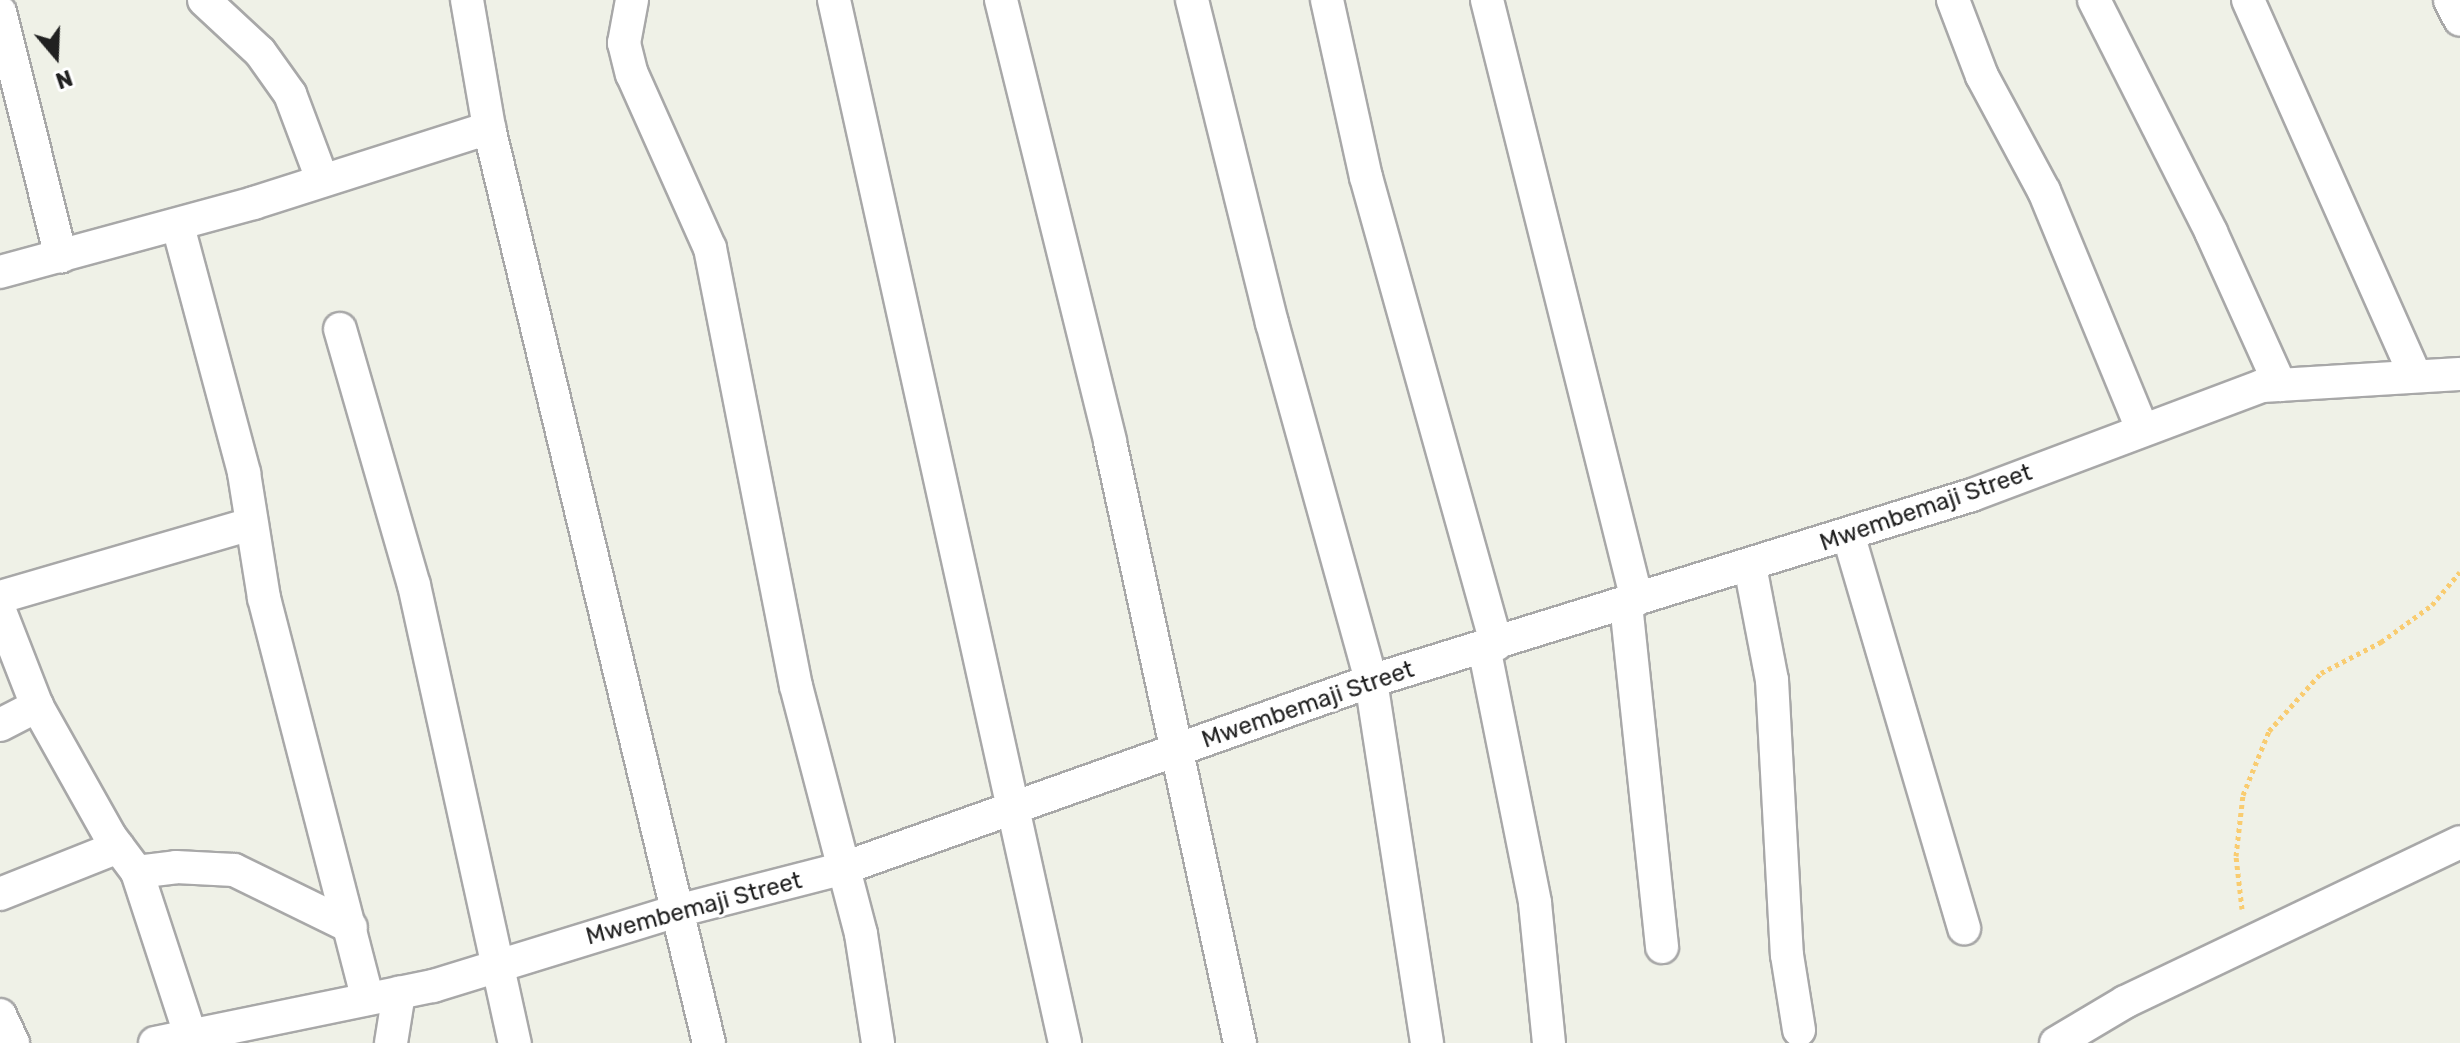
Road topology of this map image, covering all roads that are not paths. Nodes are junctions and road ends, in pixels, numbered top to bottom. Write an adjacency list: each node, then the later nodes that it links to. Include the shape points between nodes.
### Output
1 (204, 0): 16 (street, via 260,52 290,94)
2 (467, 0): 15 (street)
3 (632, 0): 39 (street, via 624,43 632,74 710,248 796,686)
4 (834, 0): 36 (street)
5 (1001, 0): 35 (street, via 1110,442)
6 (1192, 0): 32 (street, via 1272,323)
7 (1327, 0): 31 (street, via 1366,177)
8 (1487, 0): 29 (street)
9 (1953, 0): 24 (street, via 1982,76 2044,191)
10 (2094, 0): 23 (street, via 2211,232)
11 (2248, 0): 21 (street)
12 (2450, 0): 14 (street)
13 (0, 12): 18 (street)
14 (2460, 20)
15 (489, 128): 16 (street); 41 (street)
16 (322, 179): 17 (street)
17 (178, 226): 18 (street); 25 (street, via 244,473)
18 (61, 257): 19 (street)
19 (0, 272)
20 (340, 329): 45 (street, via 414,585)
21 (2415, 375): 22 (street, Mwembemaji Street); 23 (street, Mwembemaji Street)
22 (2458, 382)
23 (2280, 385): 24 (street, Mwembemaji Street, via 2262,386)
24 (2142, 429): 26 (street, Mwembemaji Street)
25 (252, 524): 28 (street); 42 (street, via 264,598)
26 (1849, 537): 27 (street, Mwembemaji Street); 43 (street)
27 (1750, 566): 29 (street, Mwembemaji Street); 48 (street, via 1772,680 1787,955)
28 (0, 597)
29 (1632, 602): 31 (street, Mwembemaji Street); 44 (street)
30 (0, 611): 33 (street)
31 (1490, 645): 32 (street, Mwembemaji Street); 59 (street, via 1535,903)
32 (1371, 681): 35 (street, Mwembemaji Street); 58 (street)
33 (37, 706): 34 (street); 38 (street)
34 (0, 725)
35 (1178, 749): 36 (street, Mwembemaji Street); 57 (street)
36 (1012, 806): 39 (street, Mwembemaji Street); 56 (street)
37 (2460, 842): 60 (street, via 2125,1002)
38 (127, 860): 40 (street); 42 (street, via 234,870); 49 (street)
39 (841, 869): 41 (street, Mwembemaji Street); 55 (street, via 861,934)
40 (0, 894)
41 (677, 911): 45 (street, Mwembemaji Street); 54 (street)
42 (351, 927): 46 (street)
43 (1964, 928)
44 (1662, 947)
45 (497, 965): 46 (street, Mwembemaji Street); 53 (street)
46 (384, 996): 49 (street, Mwembemaji Street); 52 (street)
47 (0, 1015): 50 (street)
48 (1799, 1030)
49 (192, 1038): 51 (street, Mwembemaji Street)
50 (13, 1043)
51 (155, 1043)
52 (391, 1043)
53 (515, 1043)
54 (709, 1043)
55 (878, 1043)
56 (1065, 1043)
57 (1240, 1043)
58 (1427, 1043)
59 (1549, 1043)
60 (2056, 1043)

